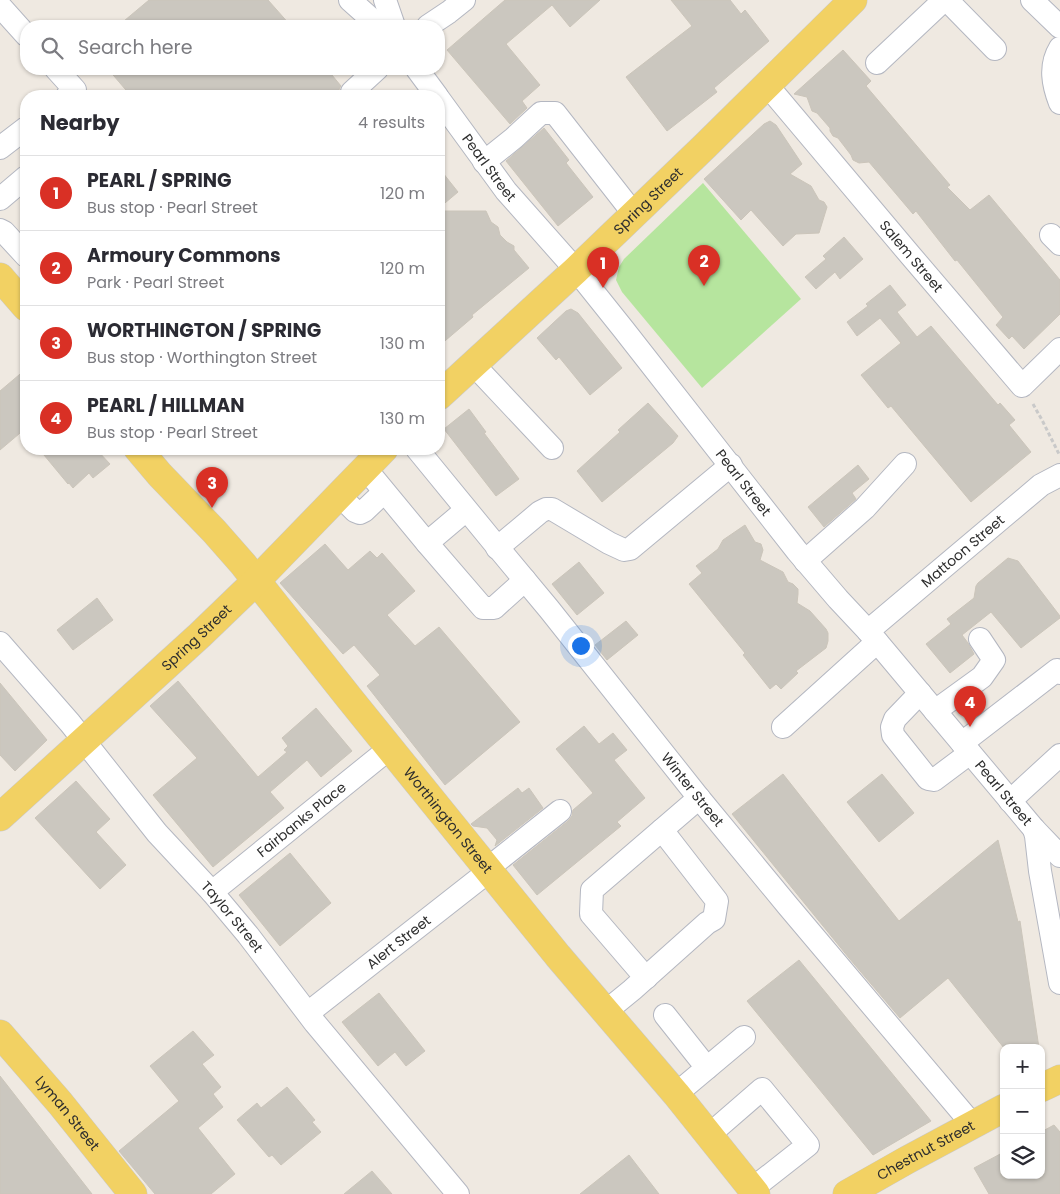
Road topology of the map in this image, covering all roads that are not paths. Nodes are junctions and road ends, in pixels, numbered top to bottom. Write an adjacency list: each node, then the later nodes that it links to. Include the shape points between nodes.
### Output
1 (350, 0): 8 (street)
2 (386, 0): 9 (street)
3 (464, 0): 10 (street)
4 (853, 0): 19 (main road, Spring Street)
5 (946, 0): 13 (street); 15 (street)
6 (1032, 0): 11 (street)
7 (0, 6): 12 (street)
8 (372, 20)
9 (392, 20)
10 (437, 20)
11 (1060, 27)
12 (20, 29)
13 (995, 48)
14 (1060, 48): 23 (street, via 1052,77)
15 (877, 63)
16 (61, 75): 20 (street)
17 (370, 75): 21 (street)
18 (420, 75): 22 (street, Pearl Street)
19 (767, 85): 30 (main road, Spring Street); 36 (street, Salem Street, via 1022,386)
20 (75, 90)
21 (354, 90)
22 (430, 90)
23 (1060, 103)
24 (445, 111): 27 (street, Pearl Street)
25 (20, 133): 26 (street)
26 (0, 148)
27 (484, 162): 30 (street, via 541,113 555,114); 33 (street, Pearl Street)
28 (20, 182): 29 (street)
29 (0, 199)
30 (634, 214): 33 (main road, Spring Street)
31 (0, 230): 32 (street)
32 (20, 249)
33 (576, 270): 37 (main road, Spring Street); 44 (street, Pearl Street)
34 (0, 277): 35 (main road)
35 (20, 300)
36 (1060, 349)
37 (473, 364): 38 (main road, Spring Street); 39 (street)
38 (445, 390)
39 (552, 448)
40 (143, 455): 54 (main road, Worthington Street)
41 (378, 455): 45 (main road, Spring Street)
42 (422, 455): 49 (street, Winter Street)
43 (906, 464): 52 (street, via 865,508)
44 (731, 465): 51 (street, via 630,549 624,550 609,543 552,509 540,512); 52 (street, Pearl Street)
45 (364, 468): 47 (street); 48 (main road, Spring Street)
46 (1060, 475): 55 (street, Mattoon Street, via 1041,485)
47 (384, 492): 48 (street, via 360,513); 50 (street)
48 (339, 495): 54 (main road, Spring Street)
49 (466, 510): 50 (street); 51 (street, Winter Street)
50 (427, 543): 53 (street, via 483,608 494,608)
51 (497, 548): 53 (street, Winter Street)
52 (805, 561): 55 (street, Pearl Street)
53 (526, 580): 66 (street, Winter Street)
54 (256, 581): 62 (main road, Spring Street); 63 (main road, Worthington Street)
55 (872, 636): 59 (street, Pearl Street); 61 (street, Mattoon Street)
56 (980, 640): 60 (street, via 994,660 982,677)
57 (0, 643): 62 (street, Taylor Street)
58 (1060, 673): 64 (street, via 1057,670)
59 (920, 693): 60 (street, Pearl Street); 64 (street, via 895,719 892,727 893,735 928,779 934,780)
60 (935, 711): 64 (street, Pearl Street)
61 (783, 727)
62 (84, 740): 69 (main road, Spring Street); 74 (street, Taylor Street, via 157,833)
63 (390, 748): 73 (main road, Worthington Street); 74 (street, Fairbanks Place)
64 (966, 748): 67 (street, Pearl Street)
65 (1060, 755): 67 (street)
66 (699, 798): 70 (street); 88 (street, Winter Street)
67 (1010, 801): 71 (street, Pearl Street)
68 (560, 811): 73 (street, Alert Street)
69 (0, 817)
70 (662, 830): 75 (street, via 717,901 714,919); 75 (street, via 592,890 591,914)
71 (1034, 830): 72 (street, Pearl Street); 76 (street)
72 (1060, 856)
73 (488, 870): 77 (main road, Worthington Street); 78 (street, Alert Street)
74 (212, 892): 78 (street, Taylor Street)
75 (646, 978): 77 (street)
76 (1060, 983)
77 (605, 1012): 86 (main road, Worthington Street)
78 (308, 1014): 92 (street, Taylor Street)
79 (665, 1015): 82 (street)
80 (0, 1034): 91 (main road, Lyman Street)
81 (744, 1036): 82 (street)
82 (708, 1068): 86 (street)
83 (1060, 1073): 84 (street)
84 (1060, 1079): 85 (main road)
85 (1045, 1086)
86 (676, 1094): 89 (main road, Worthington Street)
87 (1000, 1110): 88 (main road, Chestnut Street)
88 (972, 1124): 93 (main road, Chestnut Street)
89 (709, 1135): 90 (main road, Worthington Street); 90 (street, via 762,1089 808,1145)
90 (754, 1192)
91 (133, 1194)
92 (458, 1194)
93 (847, 1194)

